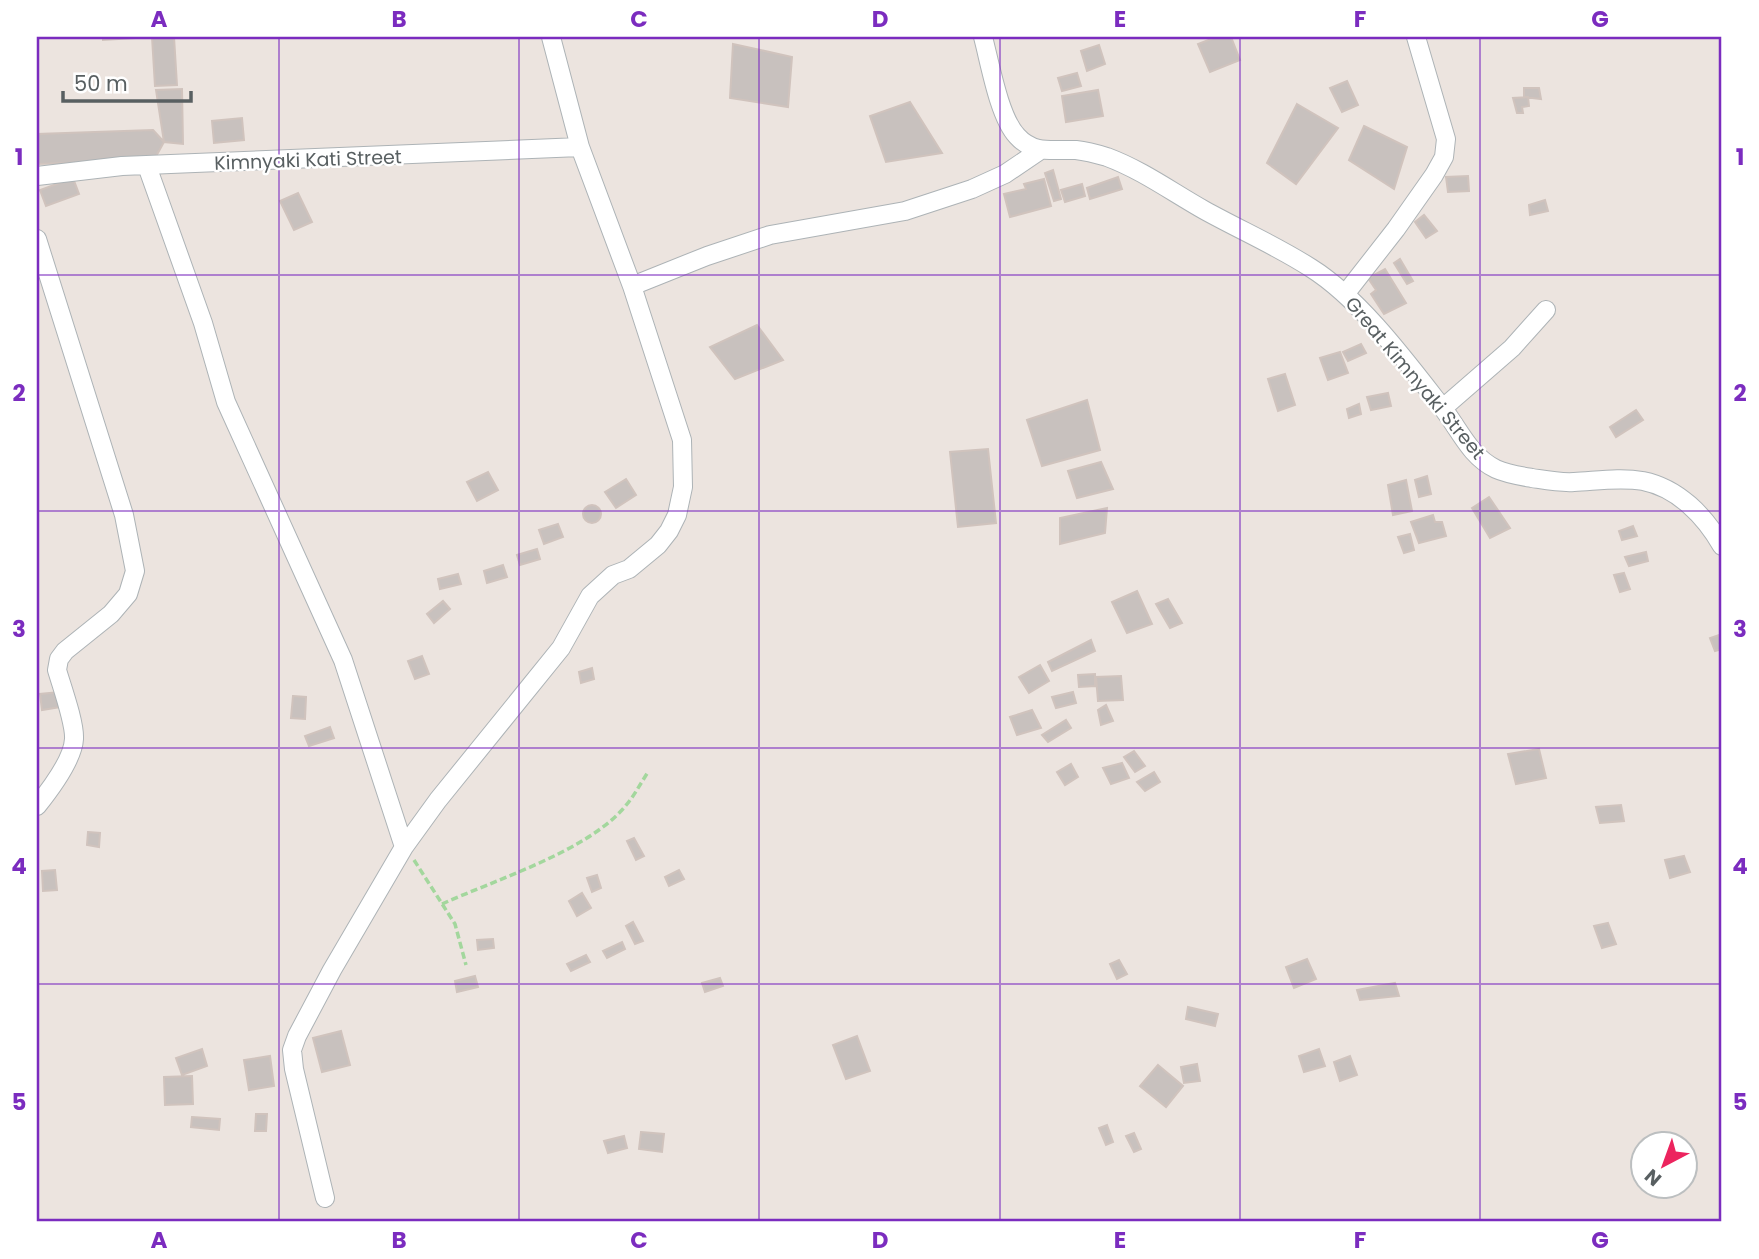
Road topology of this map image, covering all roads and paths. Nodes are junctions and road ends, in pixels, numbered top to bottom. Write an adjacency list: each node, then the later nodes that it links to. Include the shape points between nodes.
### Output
1 (551, 37): 4 (street)
2 (983, 37): 5 (street, via 1010,128 1027,146)
3 (1416, 37): 10 (street, via 1446,139 1444,157)
4 (580, 148): 6 (street, Kimnyaki Kati Street); 9 (street)
5 (1039, 150): 9 (street, via 1005,174 972,189 905,211 770,235); 10 (street, Great Kimnyaki Street, via 1077,150 1135,169 1312,268)
6 (147, 166): 7 (street, Kimnyaki Kati Street); 16 (street, via 226,402 343,660)
7 (37, 176)
8 (37, 239): 15 (street, via 124,514 135,571 128,594 111,614 59,659 57,670 74,740 57,778)
9 (632, 286): 16 (street, via 682,440 683,487 677,514 658,545 590,596 561,648)
10 (1346, 293): 12 (street, Great Kimnyaki Street)
11 (1546, 310): 12 (street, via 1512,348)
12 (1443, 408): 13 (street, Great Kimnyaki Street, via 1482,461 1498,470 1570,483 1644,481 1677,495 1694,509)
13 (1722, 546)
14 (648, 772): 17 (path, via 620,812 587,838)
15 (37, 806)
16 (404, 847): 17 (path); 19 (street, via 332,970 292,1050)
17 (442, 904): 18 (path, via 459,933)
18 (467, 965)
19 (325, 1198)

